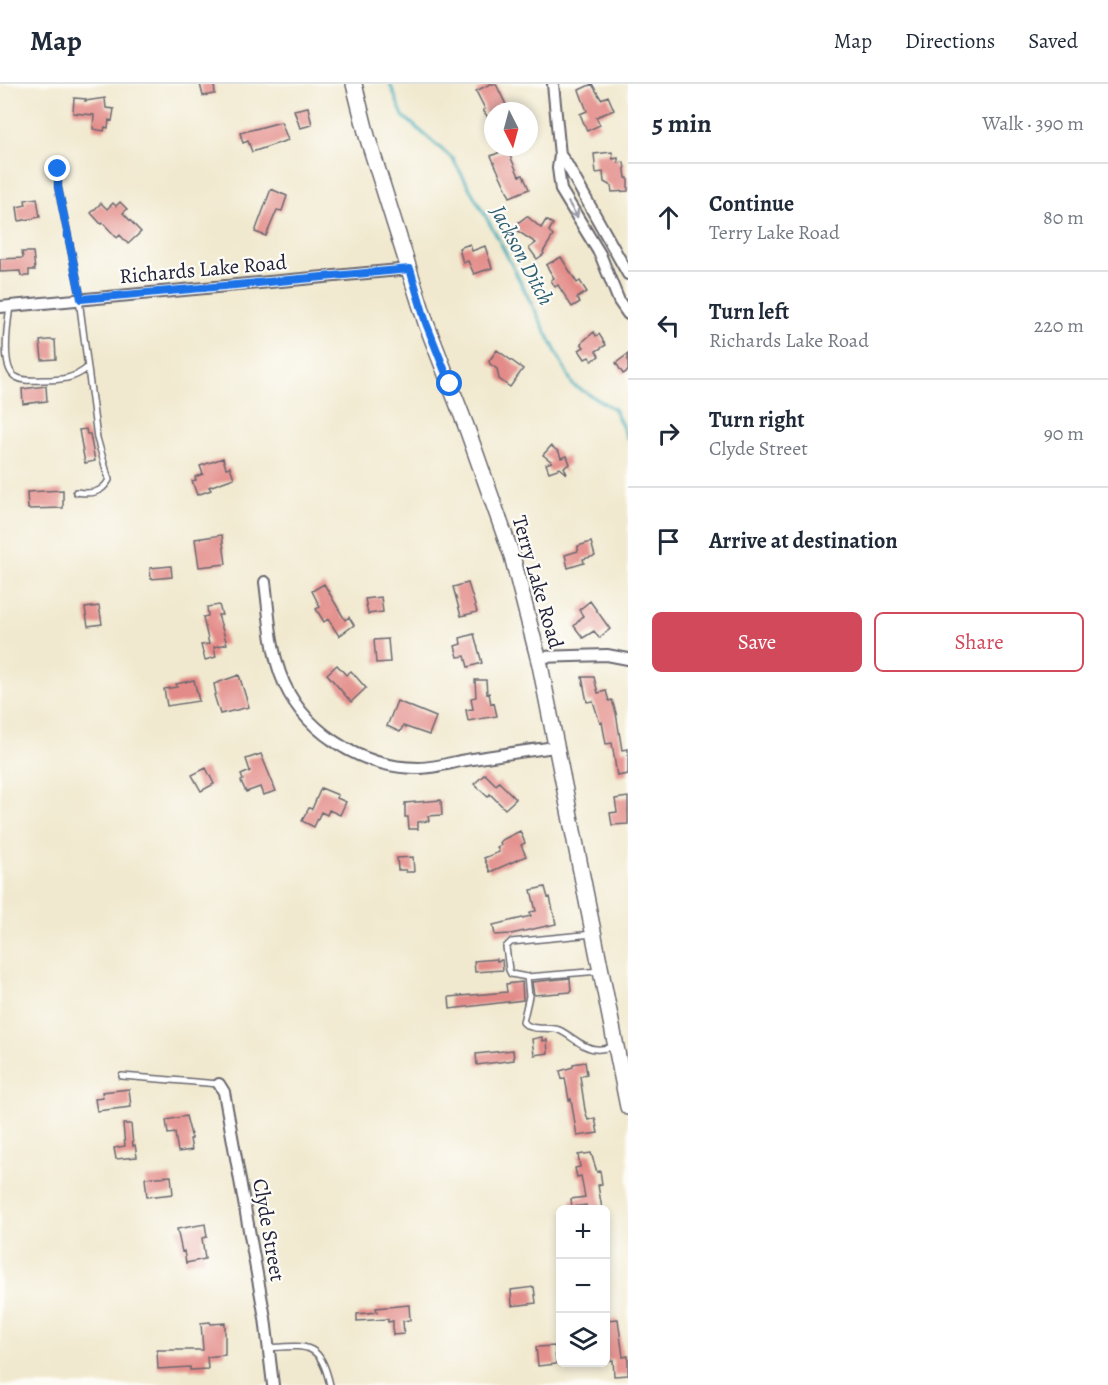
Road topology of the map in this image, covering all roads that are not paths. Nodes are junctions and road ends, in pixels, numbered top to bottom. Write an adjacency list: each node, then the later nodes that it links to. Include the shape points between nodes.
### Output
1 (354, 84): 5 (main road, Terry Lake Road)
2 (553, 84): 3 (street)
3 (560, 155): 6 (street); 9 (street, one-way to 9, via 561,190 600,254)
4 (58, 169): 7 (lane, via 58,187)
5 (410, 269): 7 (street, Richards Lake Road); 13 (main road, Terry Lake Road, via 426,323 512,556)
6 (628, 274)
7 (80, 299): 8 (street, Richards Lake Road); 10 (lane)
8 (5, 306): 10 (lane, via 8,369 15,377 55,380 78,376)
9 (628, 314)
10 (87, 368): 11 (lane, via 97,438 109,480 104,488 91,494)
11 (76, 492)
12 (266, 582): 15 (street, via 273,648 280,674 302,710 343,747 395,767 422,768)
13 (538, 657): 14 (street, via 607,655); 15 (main road, Terry Lake Road)
14 (628, 659)
15 (555, 747): 16 (main road, Terry Lake Road)
16 (594, 934): 17 (main road, Terry Lake Road); 18 (lane, via 511,942 506,947 509,970 511,974)
17 (602, 970): 18 (lane); 19 (main road, Terry Lake Road)
18 (527, 977): 19 (lane, via 525,1025 559,1030 596,1050)
19 (617, 1046): 22 (main road, Terry Lake Road)
20 (122, 1076): 21 (lane)
21 (219, 1084): 23 (street, Clyde Street, via 234,1142)
22 (628, 1107)
23 (268, 1348): 24 (street, Clyde Street); 25 (lane, via 309,1348 318,1353)
24 (273, 1385)
25 (330, 1385)

